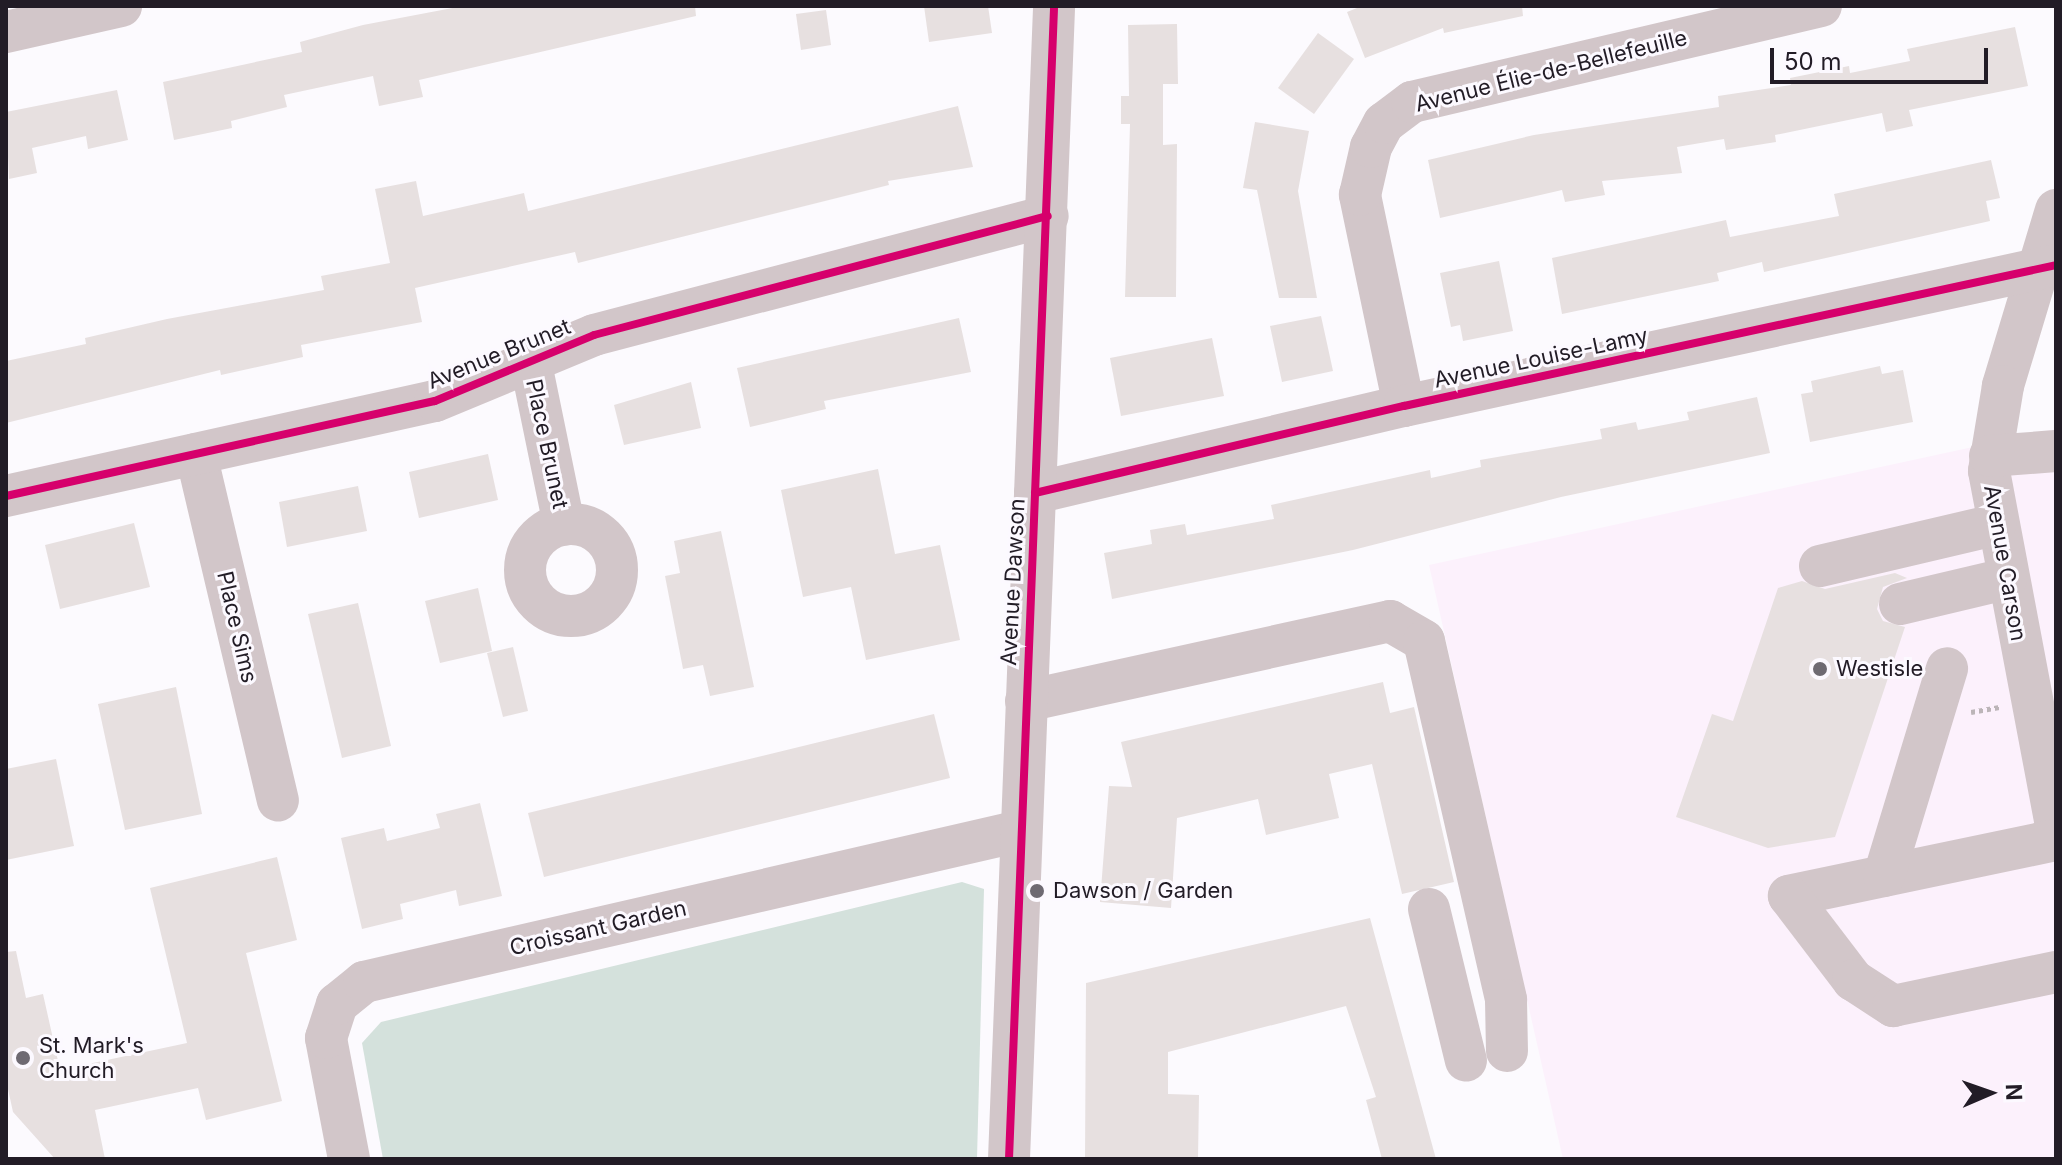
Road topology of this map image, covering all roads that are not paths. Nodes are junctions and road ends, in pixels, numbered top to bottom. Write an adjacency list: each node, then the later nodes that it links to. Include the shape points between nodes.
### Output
1 (121, 6): 4 (street)
2 (1054, 6): 6 (street, Avenue Dawson)
3 (1821, 6): 9 (street, Avenue Élie-de-Bellefeuille, via 1412,102 1384,123 1371,147 1360,195)
4 (6, 32)
5 (2056, 210): 7 (street, Avenue Carson)
6 (1048, 216): 8 (street, Avenue Brunet, via 594,335); 13 (street, Avenue Dawson)
7 (2047, 267): 9 (street, Avenue Louise-Lamy); 12 (street, Avenue Carson, via 2003,386)
8 (531, 364): 11 (street, Avenue Brunet, via 435,401); 15 (street, Place Brunet)
9 (1404, 406): 13 (street, Avenue Louise-Lamy)
10 (2056, 451): 12 (street)
11 (196, 454): 14 (street, Avenue Brunet); 22 (street, Place Sims)
12 (1990, 456): 16 (street, Avenue Carson)
13 (1035, 493): 21 (street, Avenue Dawson)
14 (6, 496)
15 (564, 525)
16 (1995, 525): 17 (street); 18 (street, Avenue Carson)
17 (1820, 566)
18 (2006, 579): 19 (street); 23 (street, Avenue Carson)
19 (1900, 604)
20 (1947, 668): 26 (street)
21 (1026, 701): 24 (street, Avenue Dawson); 29 (street, via 1390,621 1424,641 1506,1000)
22 (278, 800)
23 (2056, 825)
24 (1020, 831): 31 (street, Croissant Garden, via 364,982 337,1004 326,1038); 32 (street, Avenue Dawson)
25 (2056, 840): 26 (street)
26 (1884, 876): 28 (street, via 1789,896 1853,980 1893,1006)
27 (1429, 909): 30 (street)
28 (2056, 972)
29 (1507, 1051)
30 (1466, 1061)
31 (349, 1159)
32 (1009, 1159)

